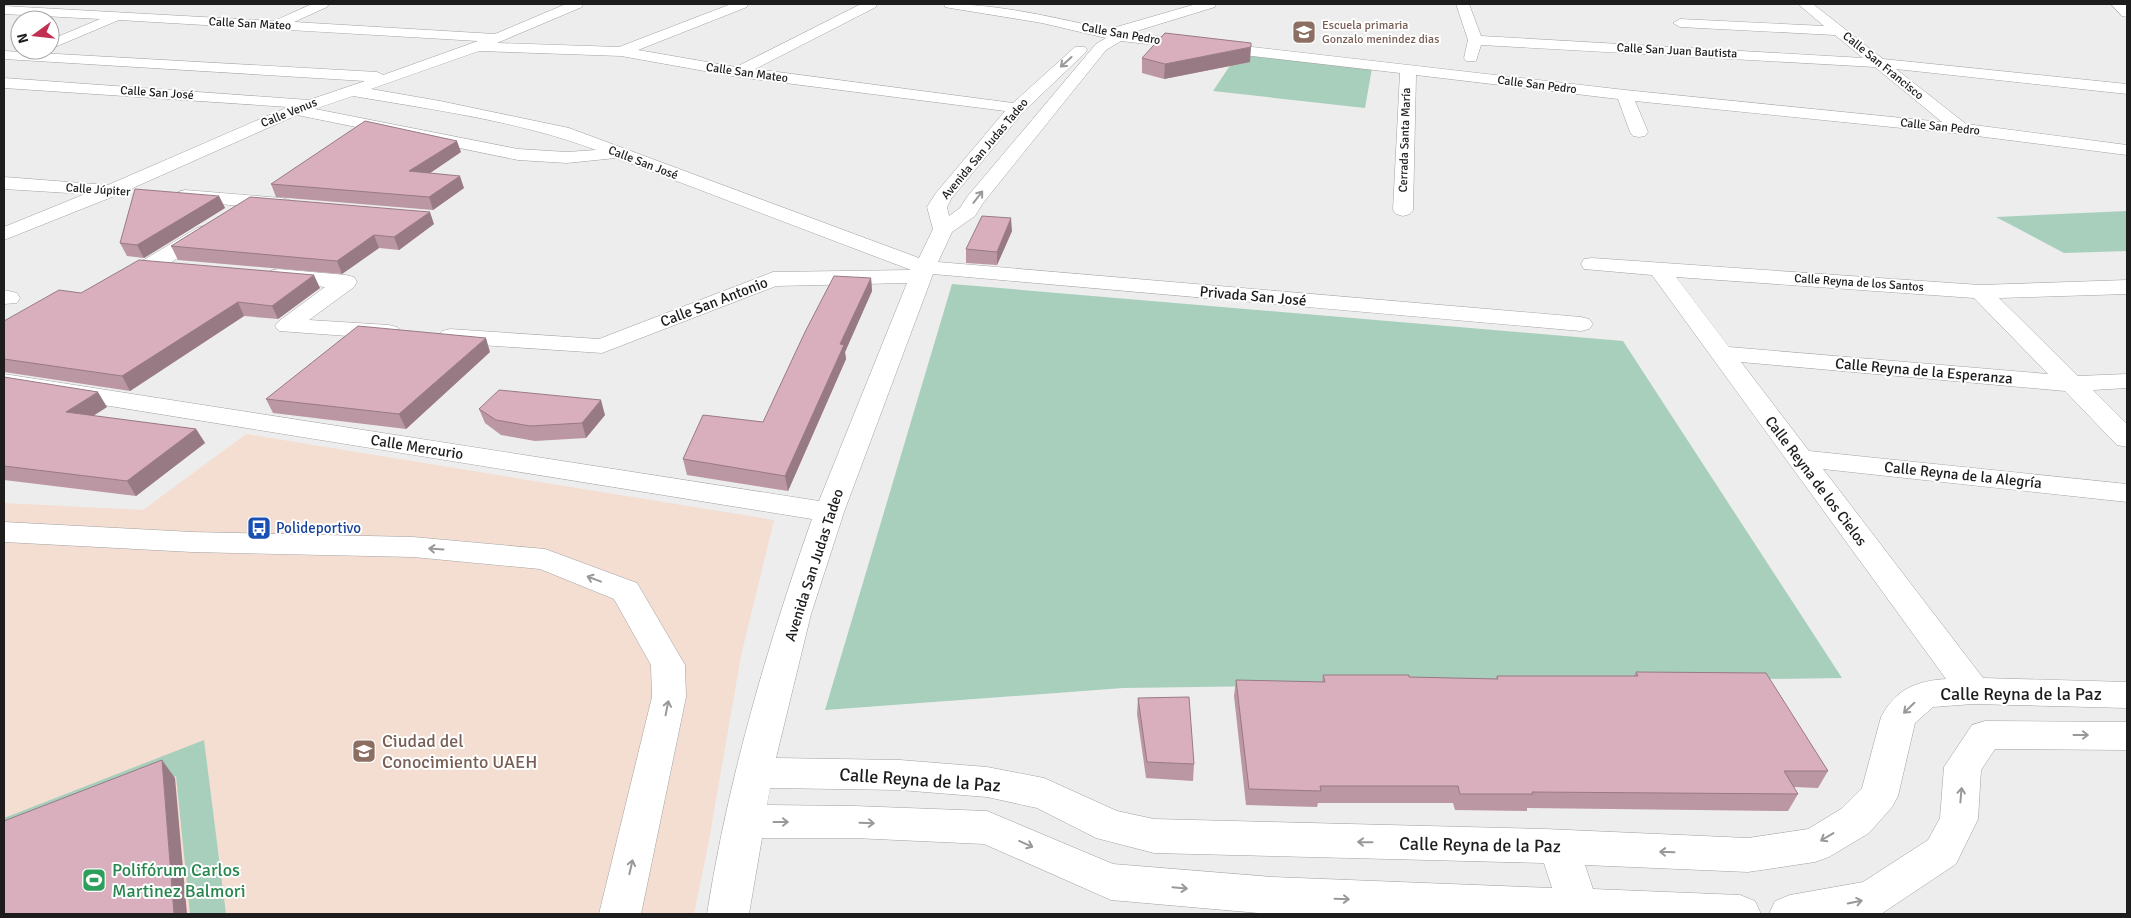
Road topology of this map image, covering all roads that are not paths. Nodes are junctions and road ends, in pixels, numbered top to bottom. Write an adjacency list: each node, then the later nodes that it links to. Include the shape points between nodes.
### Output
1 (322, 4): 16 (street)
2 (553, 4): 3 (street)
3 (576, 4): 19 (street, Calle Venus)
4 (742, 4): 23 (street)
5 (871, 4): 28 (street)
6 (950, 4): 18 (street, Calle San Pedro, via 1049,15)
7 (1210, 4): 18 (street, Avenida San Judas Tadeo)
8 (1463, 4): 20 (street)
9 (1805, 4): 17 (street, Calle San Francisco)
10 (2118, 4): 12 (street)
11 (4, 10): 13 (street, Calle San Mateo)
12 (2127, 13)
13 (120, 17): 16 (street, Calle San Mateo); 21 (street)
14 (1680, 23): 15 (street)
15 (1752, 25): 17 (street); 25 (street)
16 (275, 26): 19 (street, Calle San Mateo)
17 (1840, 31): 26 (street, Calle San Francisco)
18 (1116, 33): 27 (street, Calle San Pedro); 36 (street, Avenida San Judas Tadeo, one-way to 36, via 1087,44); 49 (street, Avenida San Judas Tadeo, one-way to 18, via 968,212 1101,46)
19 (496, 37): 22 (street, Calle Venus)
20 (1475, 40): 25 (street, Calle San Juan Bautista); 29 (street)
21 (60, 41)
22 (476, 47): 23 (street, Calle San Mateo); 30 (street, Calle Venus)
23 (621, 52): 28 (street, Calle San Mateo)
24 (60, 58): 30 (street)
25 (1803, 58): 26 (street, Calle San Juan Bautista)
26 (1878, 63): 32 (street, Calle San Juan Bautista); 38 (street, Calle San Francisco)
27 (1408, 69): 29 (street, Calle San Pedro); 48 (street, Cerrada Santa María)
28 (738, 72): 36 (street, Calle San Mateo)
29 (1467, 77): 34 (street, Calle San Pedro)
30 (390, 78): 33 (street, Calle Venus)
31 (4, 82): 35 (street, Calle San José)
32 (2127, 89)
33 (352, 92): 35 (street, Calle Venus); 42 (street, Calle San José, via 440,106 563,132)
34 (1625, 95): 38 (street, Calle San Pedro); 39 (street)
35 (302, 107): 37 (street); 45 (street, Calle Venus)
36 (1017, 108): 49 (street, Avenida San Judas Tadeo, via 942,197 937,208)
37 (366, 124): 40 (street); 42 (street, via 488,150 574,159)
38 (1961, 129): 41 (street, Calle San Pedro)
39 (1638, 132)
40 (341, 141)
41 (2127, 150)
42 (616, 152): 54 (street, Calle San José)
43 (4, 183): 45 (street, Calle Júpiter)
44 (276, 185): 46 (street)
45 (110, 191): 46 (street, Calle Júpiter); 50 (street, Calle Venus)
46 (252, 202): 47 (street, Calle Júpiter); 52 (street, via 150,266)
47 (300, 206)
48 (1403, 210)
49 (943, 229): 54 (street, Avenida San Judas Tadeo)
50 (4, 234)
51 (1592, 264): 53 (street, Calle Reyna de los Santos)
52 (179, 268)
53 (1659, 269): 57 (street, Calle Reyna de los Santos); 59 (street, Calle Reyna de los Cielos)
54 (922, 271): 55 (street, Calle San Antonio, via 773,279 602,346 287,326 346,282); 58 (street, Privada San José); 66 (street, Avenida San Judas Tadeo)
55 (258, 275)
56 (2127, 287): 57 (street, Calle Reyna de los Santos)
57 (1980, 292): 62 (street)
58 (1581, 324)
59 (1720, 353): 62 (street, Calle Reyna de la Esperanza); 64 (street, Calle Reyna de los Cielos)
60 (4, 381): 66 (street, Calle Mercurio)
61 (2127, 381): 62 (street, Calle Reyna de la Esperanza)
62 (2073, 384): 63 (street)
63 (2127, 439)
64 (1798, 458): 65 (street, Calle Reyna de la Alegría); 68 (street, Calle Reyna de los Cielos)
65 (2127, 493)
66 (830, 512): 71 (street, Avenida San Judas Tadeo, via 795,614)
67 (4, 532): 75 (street, one-way to 67, via 669,697 668,665 626,591 545,559 506,554 413,547 192,542)
68 (1973, 691): 69 (street, Calle Reyna de la Paz); 73 (street, Calle Reyna de la Paz, one-way to 73, via 1924,694 1899,718 1879,796 1855,821 1815,845 1748,855)
69 (2127, 695)
70 (2127, 736): 78 (street, one-way to 70, via 1872,899 1942,852 1959,819 1964,767 1985,735)
71 (754, 773): 72 (street, Avenida San Judas Tadeo); 73 (street, Calle Reyna de la Paz, one-way to 71, via 1154,836 1110,826 1044,794 987,782 900,775)
72 (745, 822): 74 (street, one-way to 74, via 854,822 987,828 1111,882 1273,896); 76 (street, Avenida San Judas Tadeo)
73 (1559, 846): 74 (street)
74 (1578, 907): 77 (street)
75 (620, 914)
76 (728, 914)
77 (1740, 914)
78 (1790, 914)

